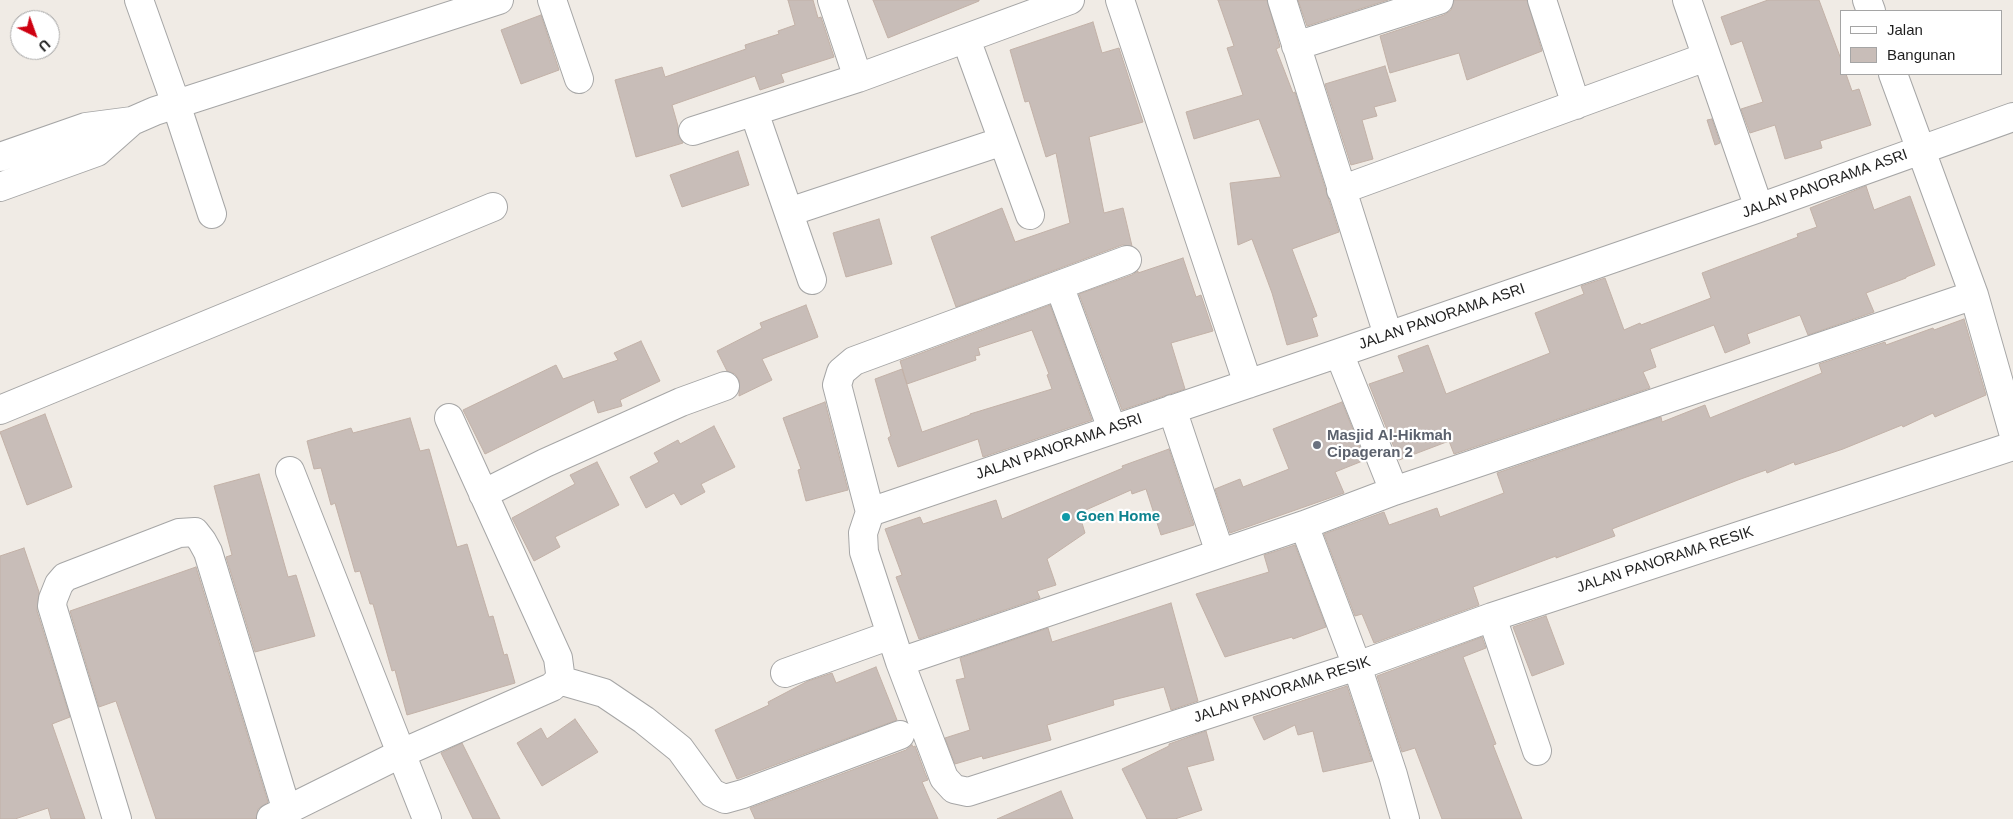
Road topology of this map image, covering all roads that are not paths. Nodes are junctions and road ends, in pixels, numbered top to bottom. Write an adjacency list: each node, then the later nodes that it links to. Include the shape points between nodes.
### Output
1 (139, 0): 17 (street)
2 (499, 0): 17 (street)
3 (552, 0): 16 (street)
4 (832, 0): 15 (street)
5 (1120, 0): 39 (street)
6 (1282, 0): 12 (street)
7 (1439, 0): 12 (street)
8 (1542, 0): 18 (street)
9 (1687, 0): 13 (street)
10 (1061, 4): 11 (street)
11 (966, 39): 15 (street); 23 (street)
12 (1296, 46): 27 (street)
13 (1706, 57): 18 (street); 29 (street)
14 (1893, 75): 24 (street)
15 (858, 78): 19 (street)
16 (579, 79)
17 (176, 104): 21 (street); 31 (street)
18 (1576, 105): 27 (street)
19 (754, 112): 22 (street); 30 (street)
20 (2013, 117): 24 (street, JALAN PANORAMA ASRI)
21 (132, 121): 25 (street, via 86,127); 26 (street, via 97,152)
22 (693, 131)
23 (1003, 141): 30 (street); 32 (street)
24 (1920, 150): 29 (street, JALAN PANORAMA ASRI); 36 (street)
25 (0, 157)
26 (0, 187)
27 (1341, 190): 37 (street)
28 (493, 207): 42 (street)
29 (1758, 208): 37 (street, JALAN PANORAMA ASRI)
30 (789, 212): 34 (street)
31 (212, 214)
32 (1030, 215)
33 (1127, 260): 35 (street)
34 (812, 280)
35 (1059, 285): 44 (street); 50 (street, via 854,361 841,372 837,385)
36 (1974, 295): 45 (street); 48 (street)
37 (1388, 335): 38 (street, JALAN PANORAMA ASRI)
38 (1339, 353): 39 (street, JALAN PANORAMA ASRI); 48 (street)
39 (1248, 384): 41 (street, JALAN PANORAMA ASRI)
40 (725, 386): 49 (street, via 654,414)
41 (1172, 409): 44 (street, JALAN PANORAMA ASRI); 52 (street)
42 (0, 410)
43 (449, 418): 49 (street)
44 (1112, 429): 50 (street, JALAN PANORAMA ASRI)
45 (2013, 432)
46 (2013, 446): 53 (street, JALAN PANORAMA RESIK)
47 (290, 471): 61 (street)
48 (1394, 491): 51 (street)
49 (483, 494): 58 (street, via 558,658)
50 (870, 512): 54 (street, JALAN PANORAMA RESIK, via 862,534 864,552)
51 (1304, 525): 52 (street); 56 (street)
52 (1220, 553): 55 (street)
53 (1492, 617): 56 (street, JALAN PANORAMA RESIK); 60 (street)
54 (891, 635): 55 (street, JALAN PANORAMA RESIK); 57 (street)
55 (900, 662): 56 (street, JALAN PANORAMA RESIK, via 944,778 954,789 968,792)
56 (1357, 666): 65 (street)
57 (785, 673)
58 (558, 680): 59 (street, via 604,693 644,720 680,749 712,793 725,799); 61 (street, via 552,687)
59 (900, 734)
60 (1537, 751)
61 (402, 753): 62 (street); 64 (street)
62 (278, 815): 63 (street, via 208,552 194,532 179,533 65,577 53,599 52,606)
63 (117, 819)
64 (427, 819)
65 (1405, 819)

